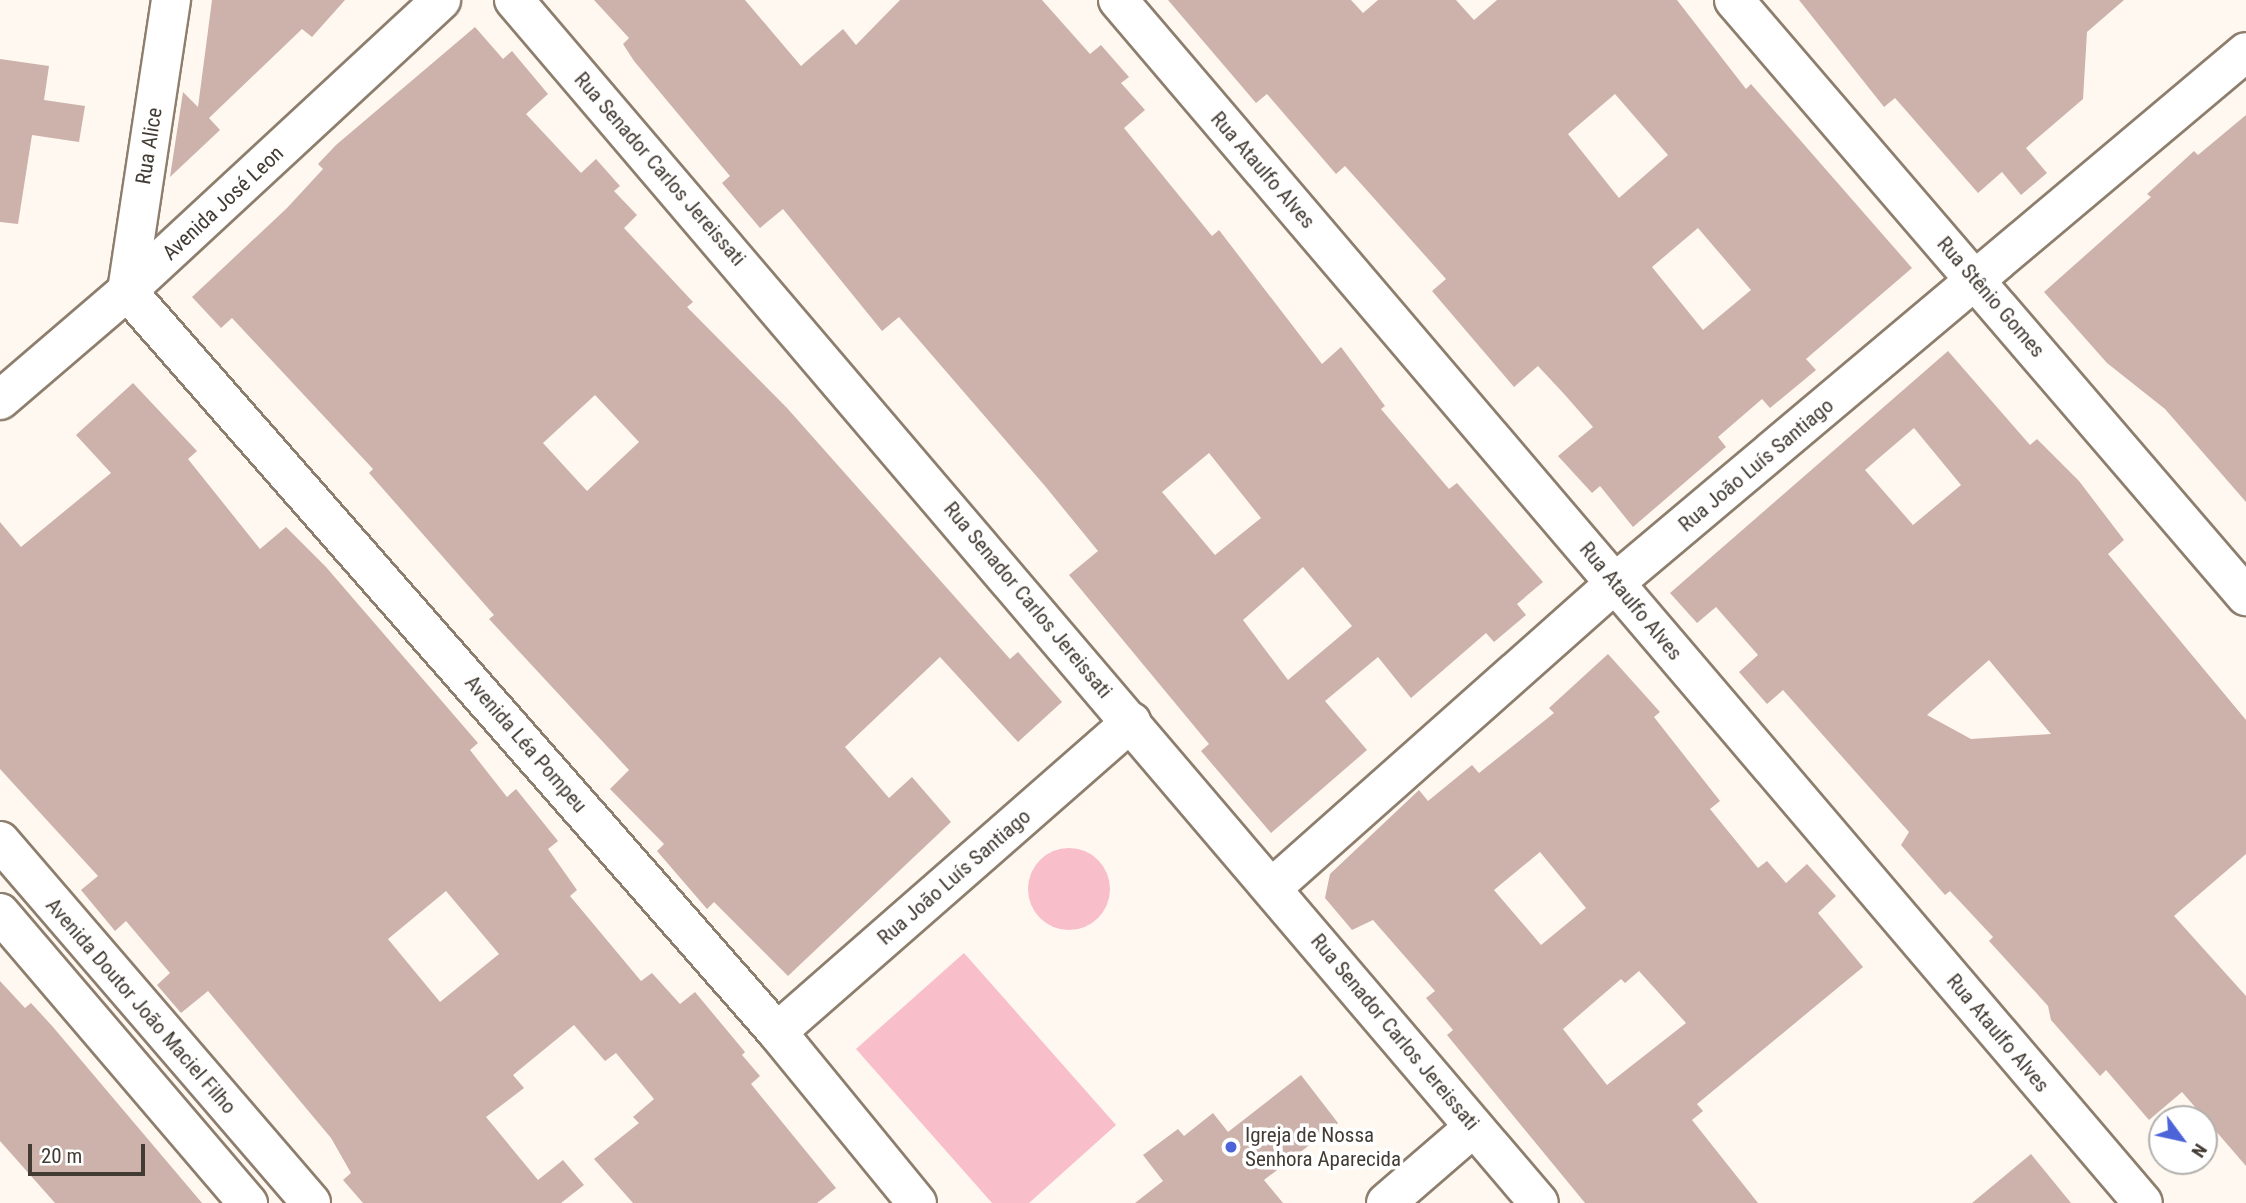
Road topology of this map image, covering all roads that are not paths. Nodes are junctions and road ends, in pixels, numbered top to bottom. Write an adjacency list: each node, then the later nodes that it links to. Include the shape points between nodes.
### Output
1 (171, 0): 8 (street, Rua Alice)
2 (441, 0): 8 (street, Avenida José Leon)
3 (514, 0): 12 (street, Rua Senador Carlos Jereissati)
4 (1118, 0): 10 (street, Rua Ataulfo Alves)
5 (1734, 0): 7 (street, Rua Stênio Gomes)
6 (2246, 52): 7 (street, Rua João Luís Santiago)
7 (1977, 280): 10 (street, Rua João Luís Santiago); 11 (street, Rua Stênio Gomes)
8 (127, 291): 9 (street, Avenida José Leon); 18 (street, Avenida Léa Pompeu)
9 (0, 400)
10 (1616, 582): 14 (street, Rua João Luís Santiago); 26 (street, Rua Ataulfo Alves)
11 (2246, 596)
12 (1131, 722): 14 (street, Rua Senador Carlos Jereissati); 18 (street, Rua João Luís Santiago)
13 (0, 841): 16 (street, Avenida Doutor João Maciel Filho)
14 (1273, 887): 19 (street, Rua Senador Carlos Jereissati)
15 (0, 912): 17 (street)
16 (113, 974): 17 (street); 20 (street, Avenida Doutor João Maciel Filho)
17 (78, 1004): 21 (street)
18 (777, 1032): 22 (street, Avenida Léa Pompeu)
19 (1474, 1127): 24 (street); 25 (street, Rua Senador Carlos Jereissati)
20 (275, 1162): 21 (street); 23 (street, Avenida Doutor João Maciel Filho)
21 (243, 1197)
22 (912, 1201)
23 (311, 1203)
24 (1386, 1203)
25 (1539, 1203)
26 (2143, 1203)

